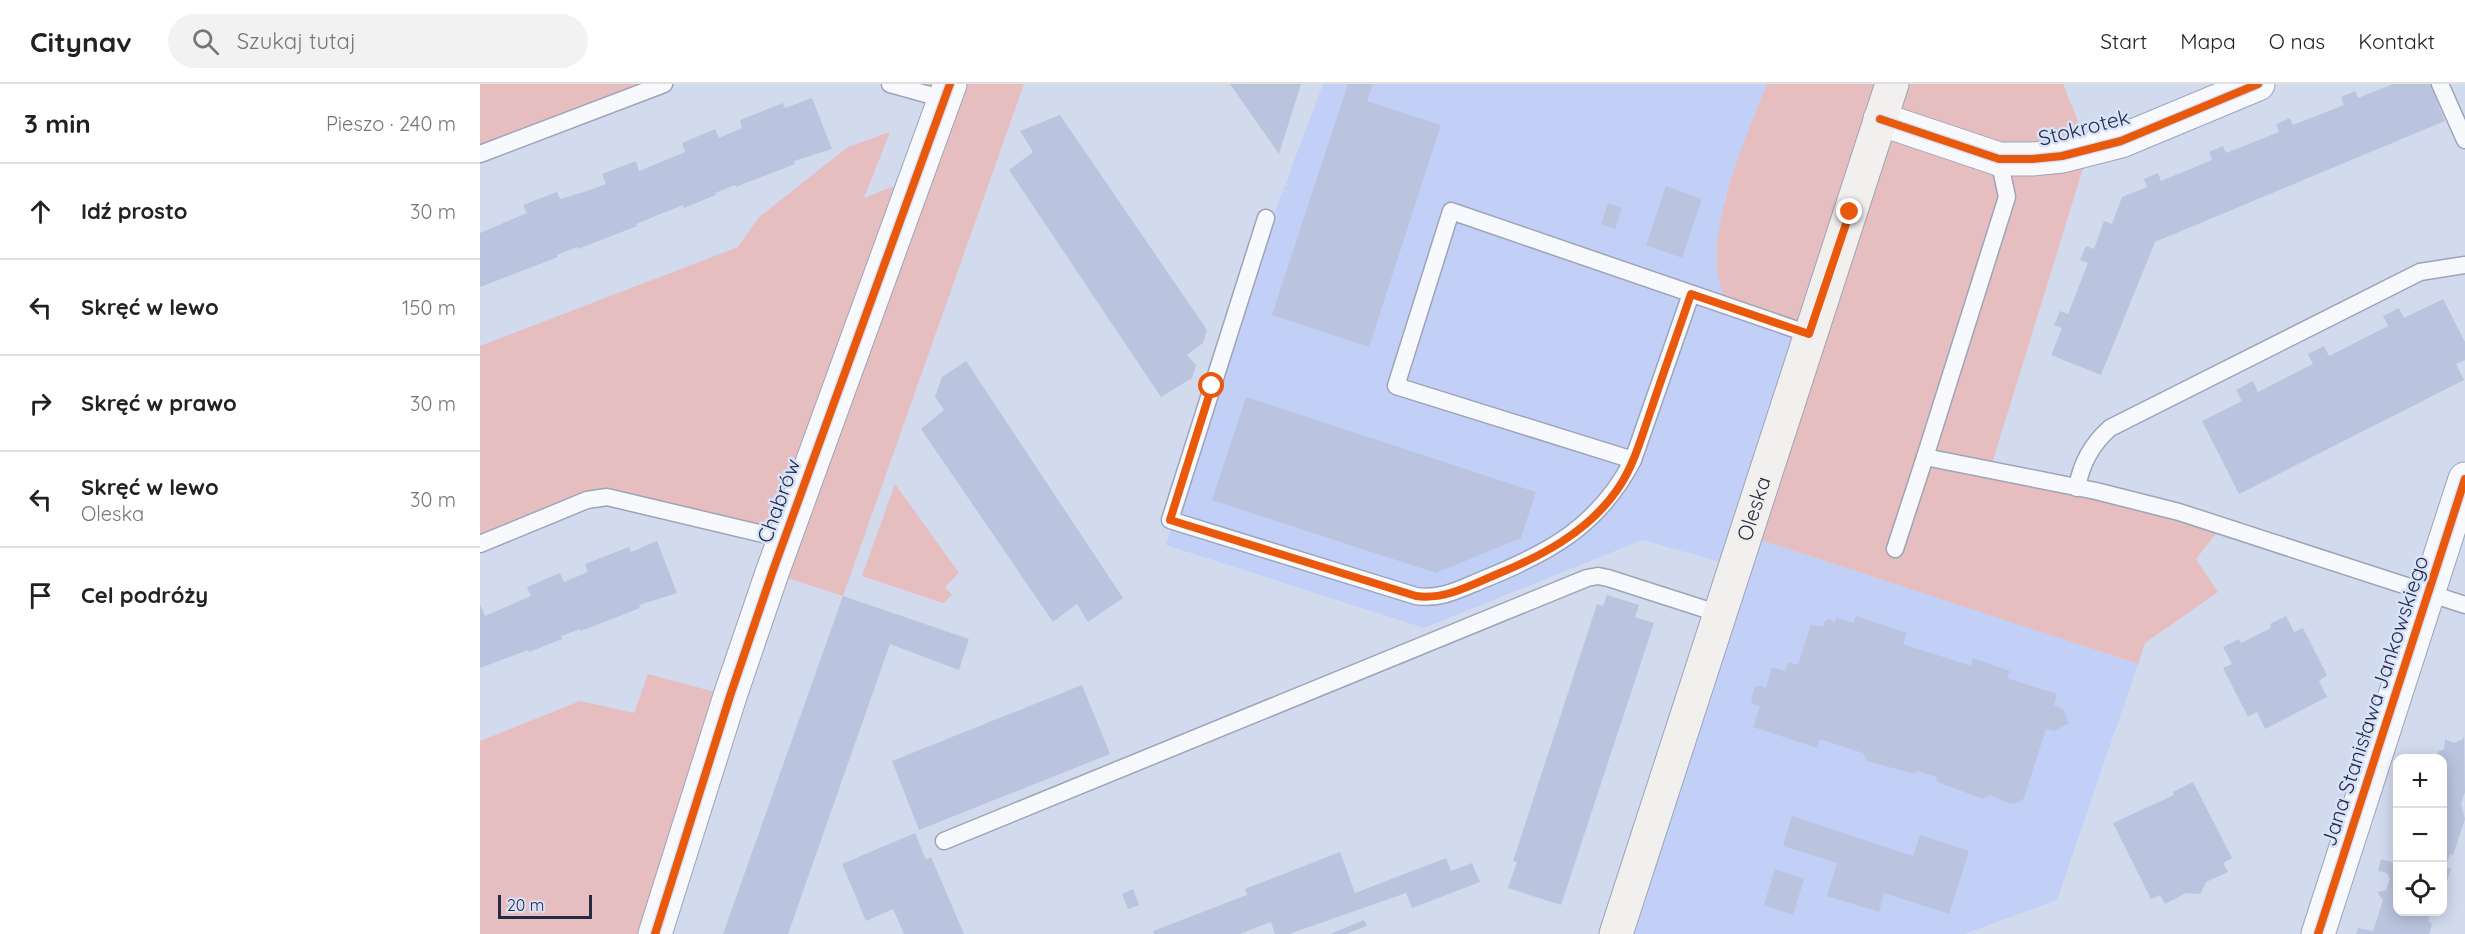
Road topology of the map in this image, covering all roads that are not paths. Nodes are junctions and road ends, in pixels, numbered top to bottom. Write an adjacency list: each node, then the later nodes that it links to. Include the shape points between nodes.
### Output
1 (664, 84): 9 (lane)
2 (890, 84): 6 (lane)
3 (1892, 84): 7 (main road, Oleska)
4 (2258, 84): 10 (street, Stokrotek, via 2121,141 2062,156)
5 (2440, 84): 8 (lane)
6 (947, 91): 19 (street, Chabrów)
7 (1880, 119): 10 (street, Stokrotek); 14 (main road, Oleska)
8 (2465, 140)
9 (480, 154)
10 (1999, 159): 15 (lane, via 2007,196)
11 (1266, 218): 16 (lane, via 1170,520 1429,598 1447,595 1521,564 1567,538 1617,490)
12 (2465, 265): 18 (lane, via 2420,272 2110,428 2095,441)
13 (1691, 294): 14 (lane); 16 (lane); 16 (lane, via 1451,212 1396,386)
14 (1809, 334): 24 (main road, Oleska)
15 (1924, 457): 18 (lane); 21 (lane)
16 (1633, 460)
17 (2465, 479): 22 (street, Jana Stanisława Jankowskiego)
18 (2077, 488): 22 (lane, via 2179,512)
19 (784, 539): 20 (lane, via 607,497 587,500); 26 (street, Chabrów)
20 (480, 544)
21 (1895, 549)
22 (2430, 593): 23 (lane); 28 (street, Jana Stanisława Jankowskiego)
23 (2465, 605)
24 (1720, 614): 25 (lane, via 1608,578 1587,578); 27 (main road, Oleska)
25 (944, 841)
26 (655, 934)
27 (1616, 934)
28 (2318, 934)

